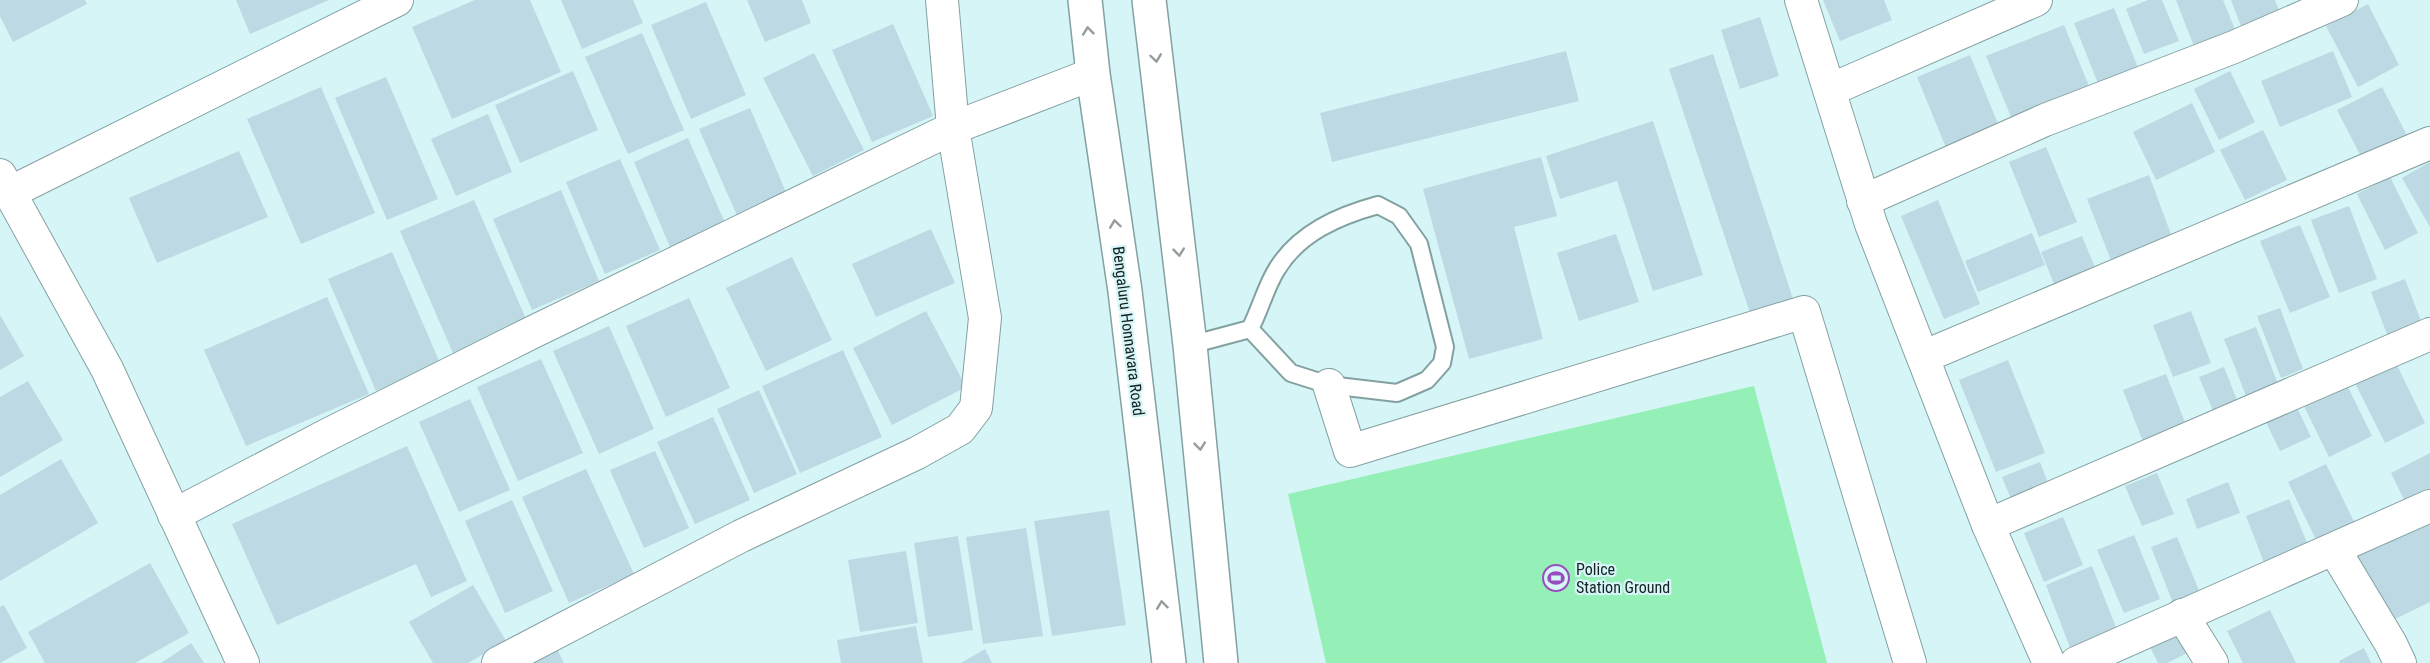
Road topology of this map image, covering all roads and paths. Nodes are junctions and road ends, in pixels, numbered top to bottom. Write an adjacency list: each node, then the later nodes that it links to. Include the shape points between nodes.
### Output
1 (398, 0): 12 (street)
2 (942, 0): 10 (street)
3 (1085, 0): 8 (main road, Bengaluru Honnavara Road, one-way to 3)
4 (1149, 0): 16 (main road, one-way to 16)
5 (1801, 0): 9 (street)
6 (2036, 0): 9 (street)
7 (2342, 0): 13 (street, via 2234,47 2045,120)
8 (1093, 74): 10 (street); 26 (main road, Bengaluru Honnavara Road, one-way to 8, via 1126,302)
9 (1830, 90): 13 (street)
10 (952, 128): 20 (street, via 393,402); 25 (street, via 985,318 976,408 960,429 741,536)
11 (2430, 143): 17 (street)
12 (5, 184): 20 (street, via 107,369)
13 (1863, 201): 17 (street)
14 (1250, 329): 16 (lane); 18 (lane, via 1291,373); 18 (lane, via 1276,269 1303,238 1355,211 1378,205 1399,216 1419,244 1445,347 1442,363 1427,380 1397,393)
15 (2430, 334): 21 (street)
16 (1190, 345): 27 (main road, one-way to 27)
17 (1923, 357): 21 (street)
18 (1329, 385): 28 (street, via 1350,451 1804,312)
19 (2430, 506): 22 (street)
20 (174, 515): 24 (street)
21 (1988, 525): 29 (street)
22 (2334, 549): 23 (street); 32 (street)
23 (2182, 615): 30 (street); 31 (street)
24 (243, 663)
25 (498, 663)
26 (1169, 663)
27 (1221, 663)
28 (1910, 663)
29 (2049, 663)
30 (2076, 663)
31 (2212, 663)
32 (2400, 663)

